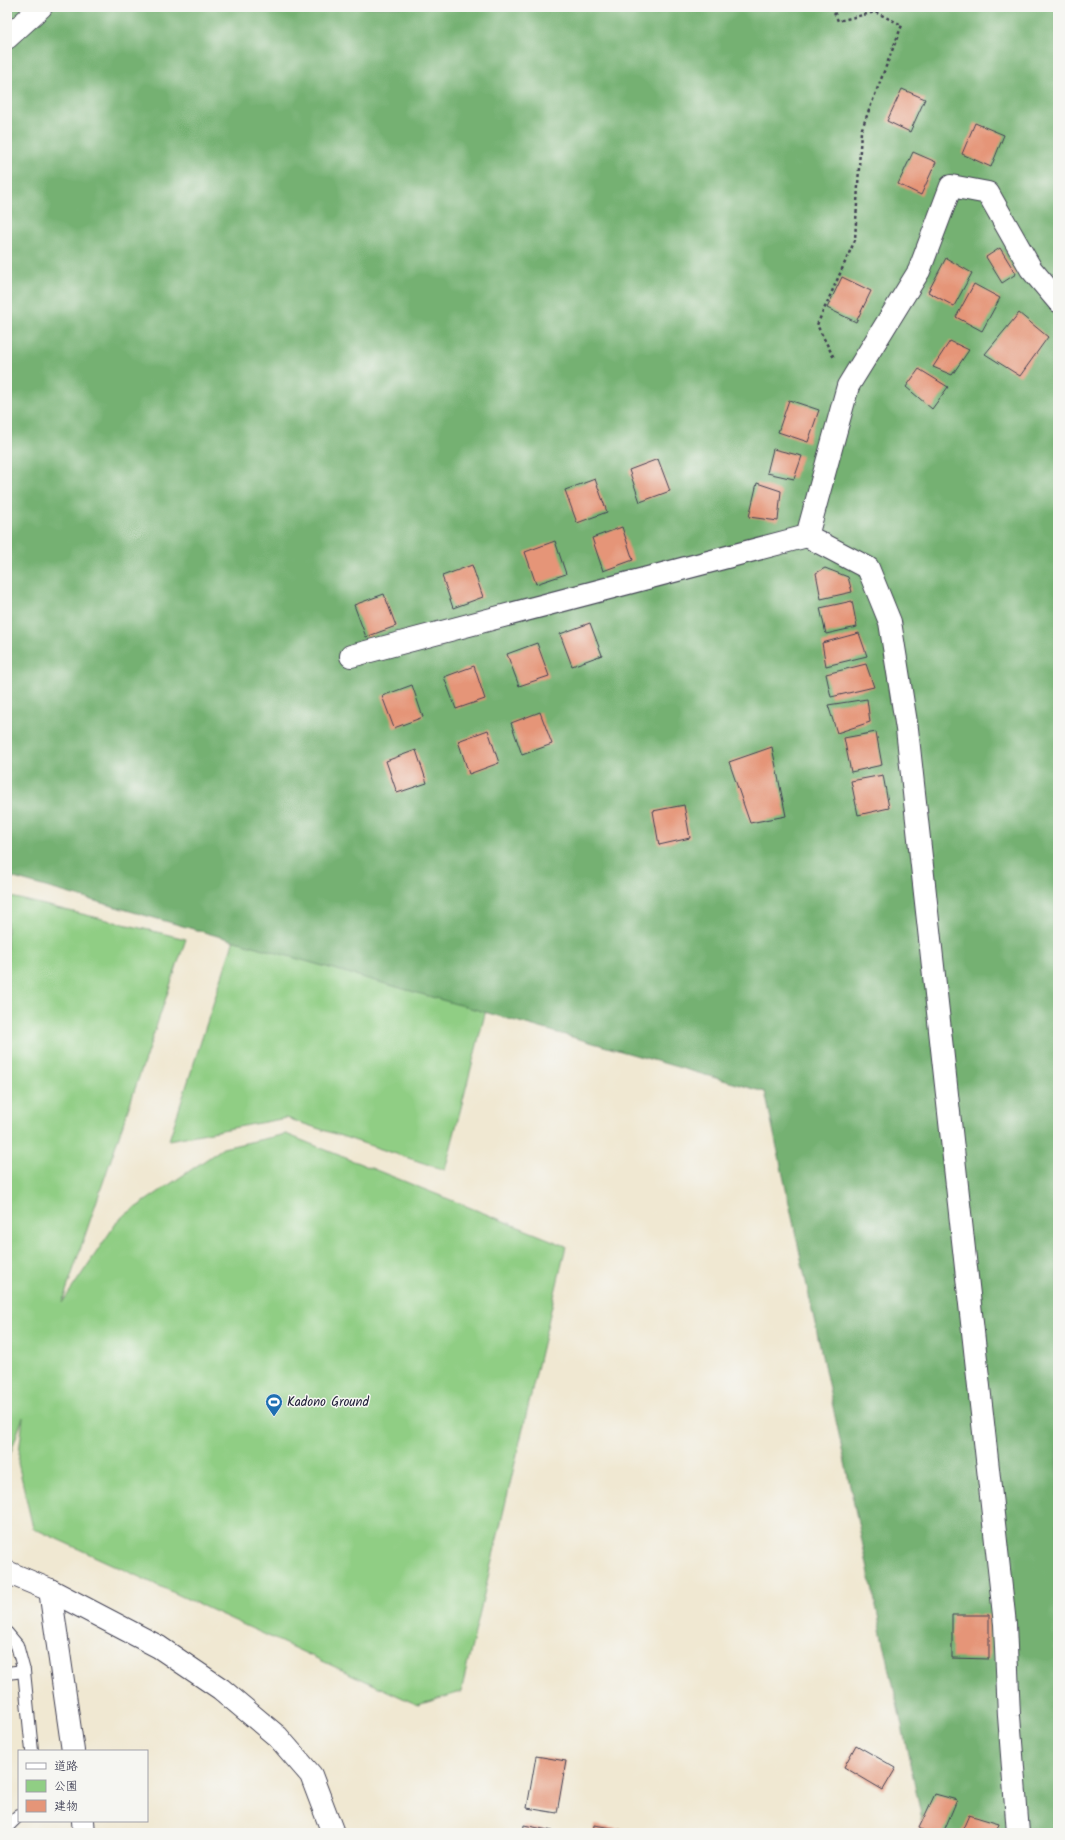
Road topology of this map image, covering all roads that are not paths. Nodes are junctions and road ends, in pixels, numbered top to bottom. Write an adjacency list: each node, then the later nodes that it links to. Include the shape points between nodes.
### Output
1 (42, 7): 2 (street)
2 (7, 38)
3 (1058, 301): 4 (street, via 1031,269 988,193 951,186 919,272 848,386)
4 (807, 536): 5 (street); 18 (street, via 868,568 890,622 907,729 1005,1624)
5 (351, 656)
6 (7, 1572): 7 (street)
7 (50, 1590): 12 (street); 17 (street, via 159,1647 221,1689 278,1737 311,1775)
8 (7, 1633): 9 (lane, via 17,1645)
9 (24, 1671): 10 (lane); 11 (lane)
10 (7, 1673)
11 (32, 1750)
12 (73, 1750)
13 (18, 1816): 15 (lane)
14 (83, 1822): 16 (street)
15 (7, 1827)
16 (84, 1833)
17 (333, 1833)
18 (1018, 1833)

